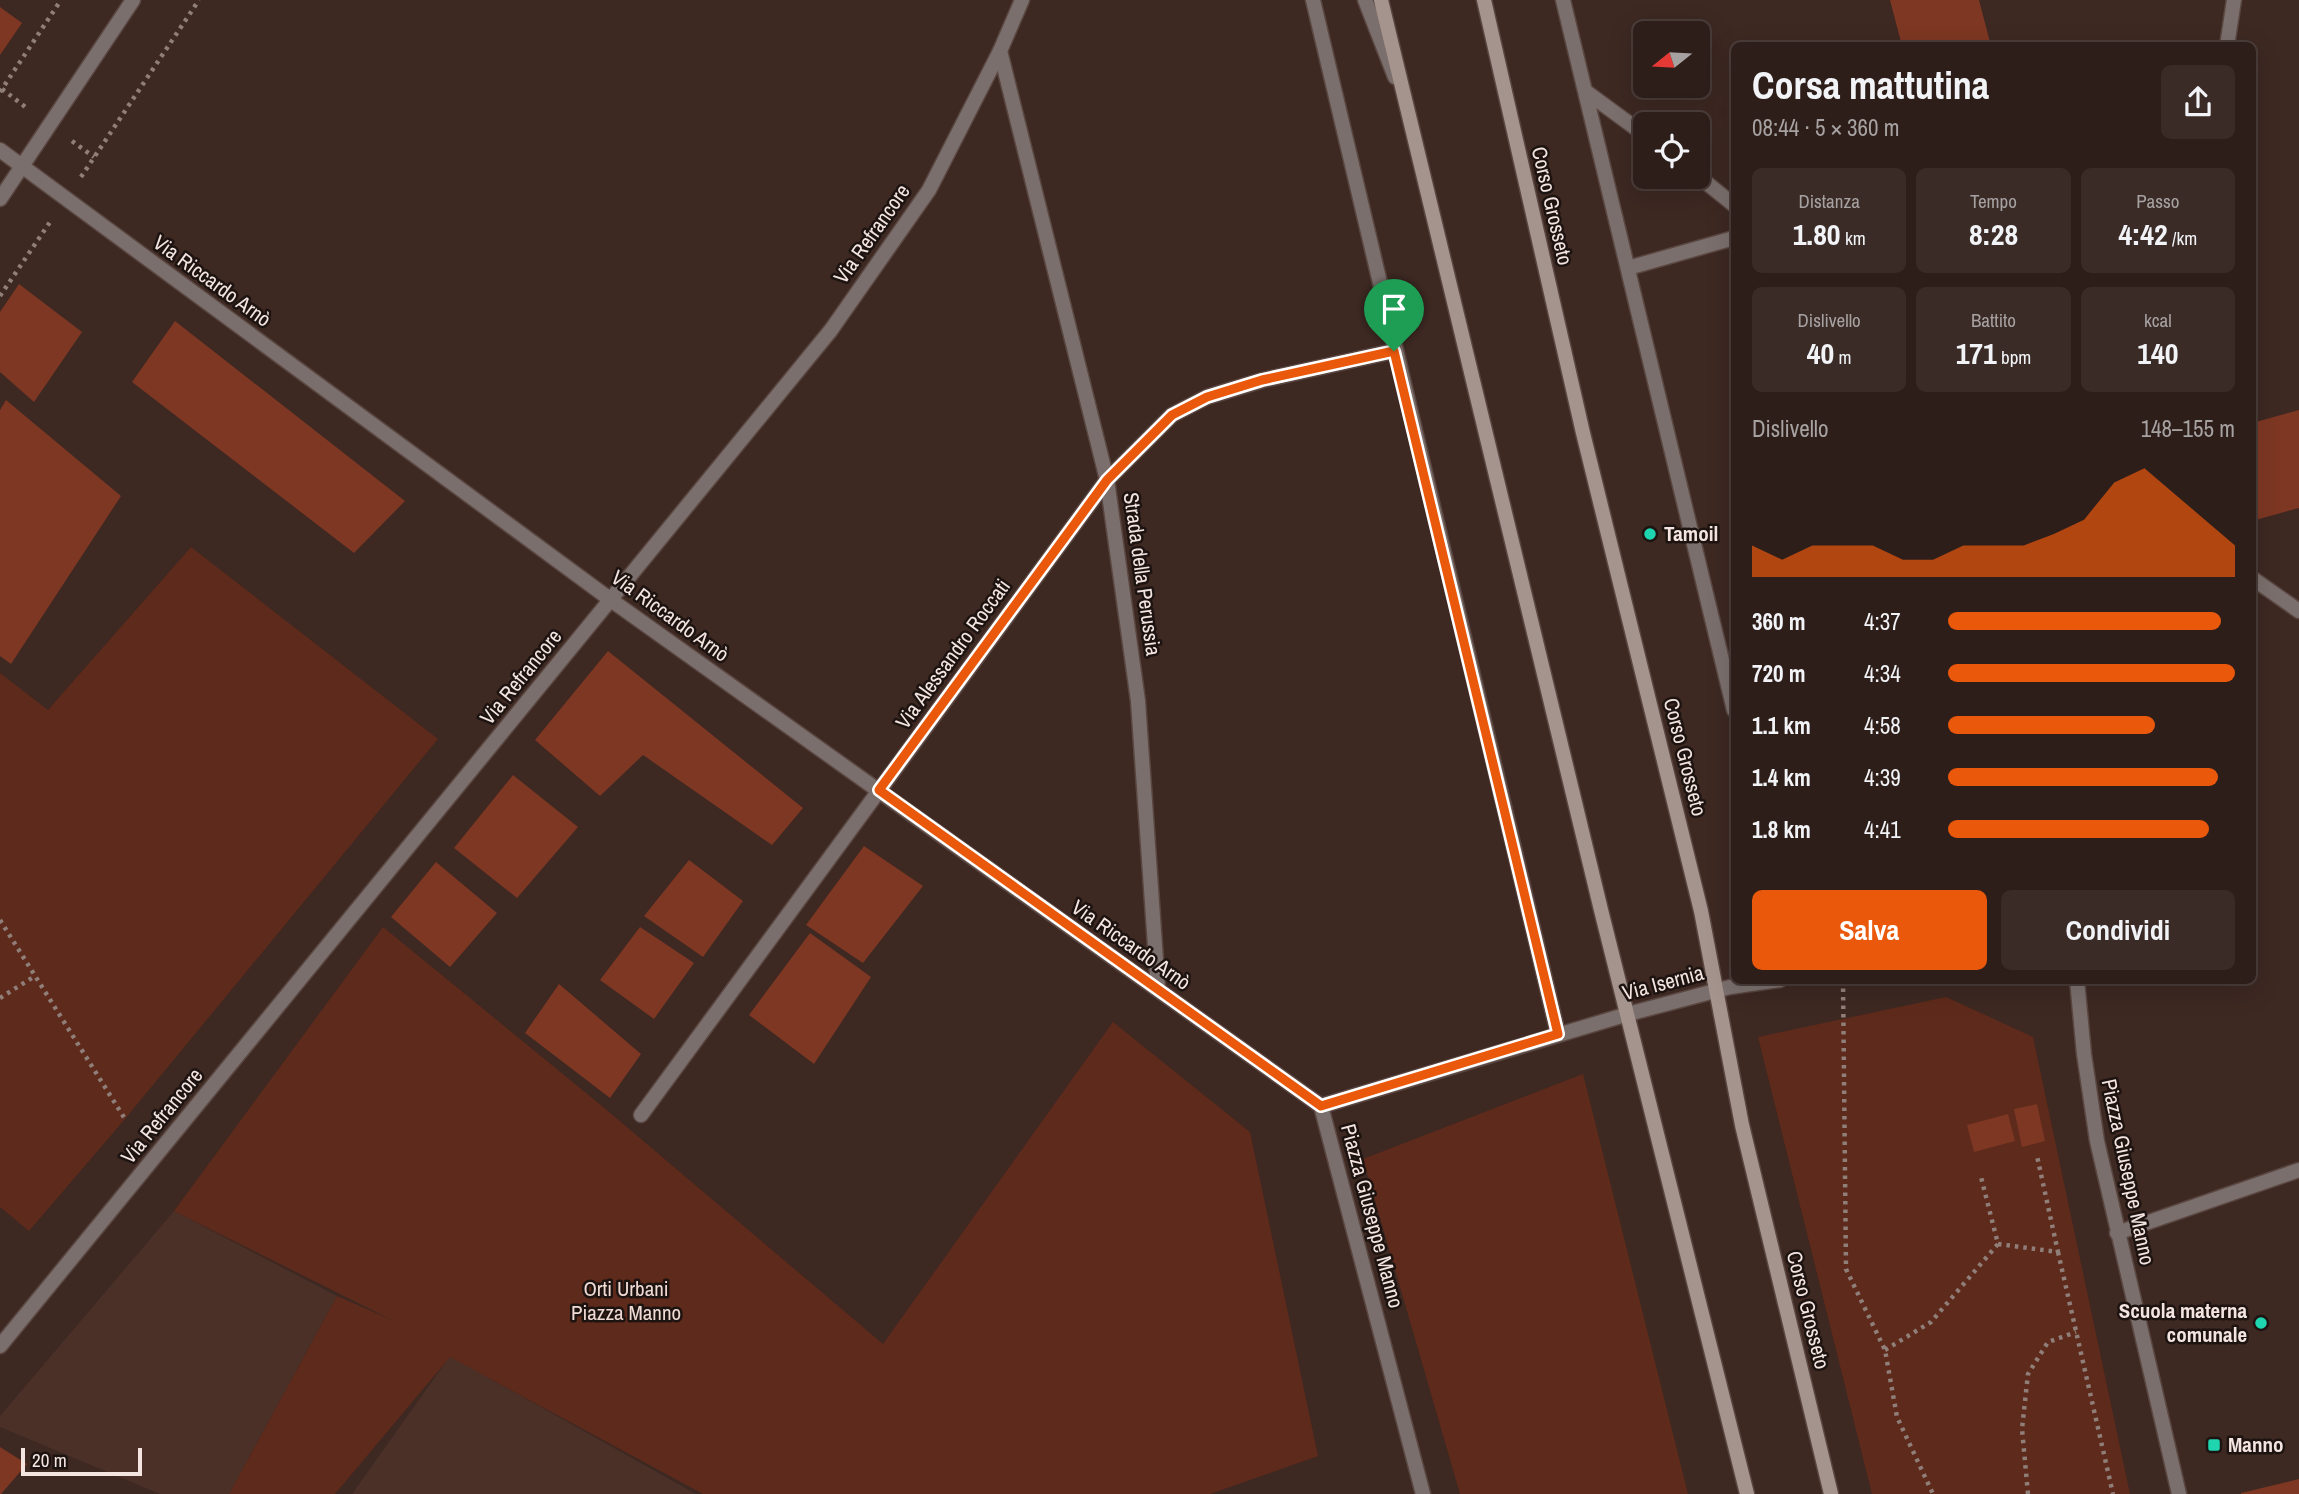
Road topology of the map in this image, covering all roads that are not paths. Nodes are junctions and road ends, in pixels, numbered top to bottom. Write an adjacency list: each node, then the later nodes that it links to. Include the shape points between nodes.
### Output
1 (133, 0): 17 (street)
2 (1022, 0): 12 (street, Via Refrancore)
3 (1312, 0): 23 (street)
4 (1365, 0): 14 (street)
5 (1381, 0): 14 (main road)
6 (1484, 0): 10 (main road, Corso Grosseto)
7 (1489, 0): 10 (street, Corso Grosseto)
8 (1563, 0): 13 (street)
9 (2234, 0): 11 (street)
10 (1491, 31): 33 (main road, Corso Grosseto)
11 (2228, 42)
12 (1000, 51): 24 (street, Strada della Perussia); 26 (street, Via Refrancore, via 929,190 831,330)
13 (1586, 90): 15 (street); 22 (street)
14 (1406, 106): 34 (main road)
15 (1633, 126)
16 (0, 150): 17 (street, Via Riccardo Arnò)
17 (22, 167): 19 (street); 26 (street, Via Riccardo Arnò)
18 (1710, 186): 20 (street)
19 (0, 199)
20 (1731, 203)
21 (1731, 238): 22 (street)
22 (1629, 268): 28 (street)
23 (1394, 351): 24 (street, Via Alessandro Roccati, via 1207,397 1172,415); 35 (street)
24 (1107, 480): 29 (street, Via Alessandro Roccati); 32 (street, Strada della Perussia, via 1138,701)
25 (2256, 581): 27 (street)
26 (611, 600): 29 (street, Via Riccardo Arnò); 40 (street, Via Refrancore)
27 (2299, 611)
28 (1731, 697)
29 (879, 790): 32 (street, Via Riccardo Arnò); 37 (street, Via Alessandro Roccati)
30 (1755, 984): 33 (street, Via Isernia)
31 (2077, 984): 39 (street, Piazza Giuseppe Manno, via 2089,1096)
32 (1158, 989): 36 (street, Via Riccardo Arnò)
33 (1718, 990): 34 (street, Via Isernia); 43 (main road, Corso Grosseto, via 1742,1125)
34 (1628, 1014): 35 (street, Via Isernia); 42 (main road)
35 (1558, 1034): 36 (street, Piazza Giuseppe Manno)
36 (1321, 1106): 41 (street, Piazza Giuseppe Manno)
37 (641, 1115)
38 (2299, 1170): 39 (street)
39 (2118, 1233): 44 (street, Piazza Giuseppe Manno)
40 (0, 1346)
41 (1422, 1494)
42 (1747, 1494)
43 (1831, 1494)
44 (2179, 1494)

